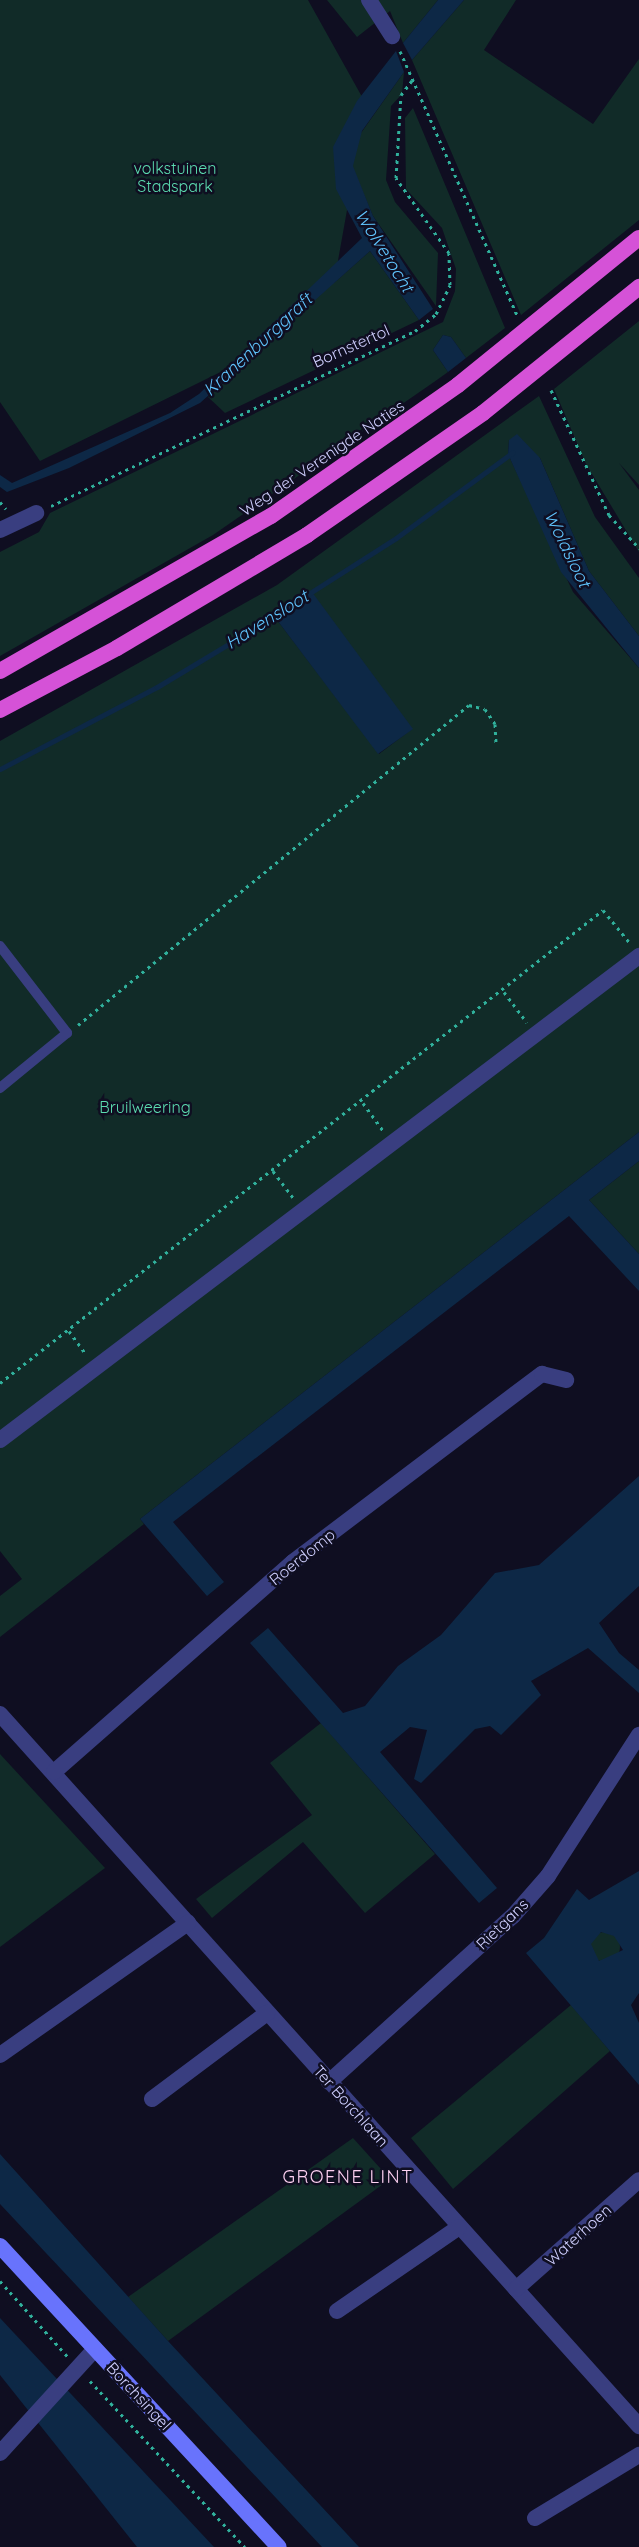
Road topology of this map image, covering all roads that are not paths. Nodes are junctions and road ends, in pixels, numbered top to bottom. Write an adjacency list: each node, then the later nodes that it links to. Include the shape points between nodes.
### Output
1 (369, 0): 2 (street)
2 (392, 36)
3 (639, 238): 7 (highway, Weg der Verenigde Naties, via 458,385 271,516)
4 (639, 287): 8 (highway, via 483,413 307,535 208,597)
5 (36, 513): 6 (street)
6 (0, 530)
7 (0, 671)
8 (0, 710)
9 (0, 946): 11 (lane, via 67,1034)
10 (635, 951): 13 (street, via 537,1035)
11 (0, 1088)
12 (566, 1380): 16 (street, Roerdomp, via 542,1374 293,1562)
13 (0, 1440)
14 (0, 1713): 16 (street, Ter Borchlaan)
15 (639, 1735): 20 (street, Rietgans, via 548,1876 513,1916)
16 (54, 1772): 17 (street, Ter Borchlaan)
17 (188, 1923): 18 (street, Ter Borchlaan); 19 (street)
18 (267, 2013): 20 (street, Ter Borchlaan); 21 (street)
19 (0, 2055)
20 (329, 2082): 23 (street, Ter Borchlaan)
21 (152, 2098)
22 (639, 2180): 25 (street, Waterhoen)
23 (459, 2227): 25 (street, Ter Borchlaan); 26 (street)
24 (0, 2246): 27 (main road, Borchsingel)
25 (516, 2289): 28 (street, Ter Borchlaan)
26 (337, 2311)
27 (95, 2349): 29 (street); 32 (main road, Borchsingel)
28 (639, 2426)
29 (0, 2453)
30 (639, 2455): 31 (street)
31 (536, 2518)
32 (279, 2547)

